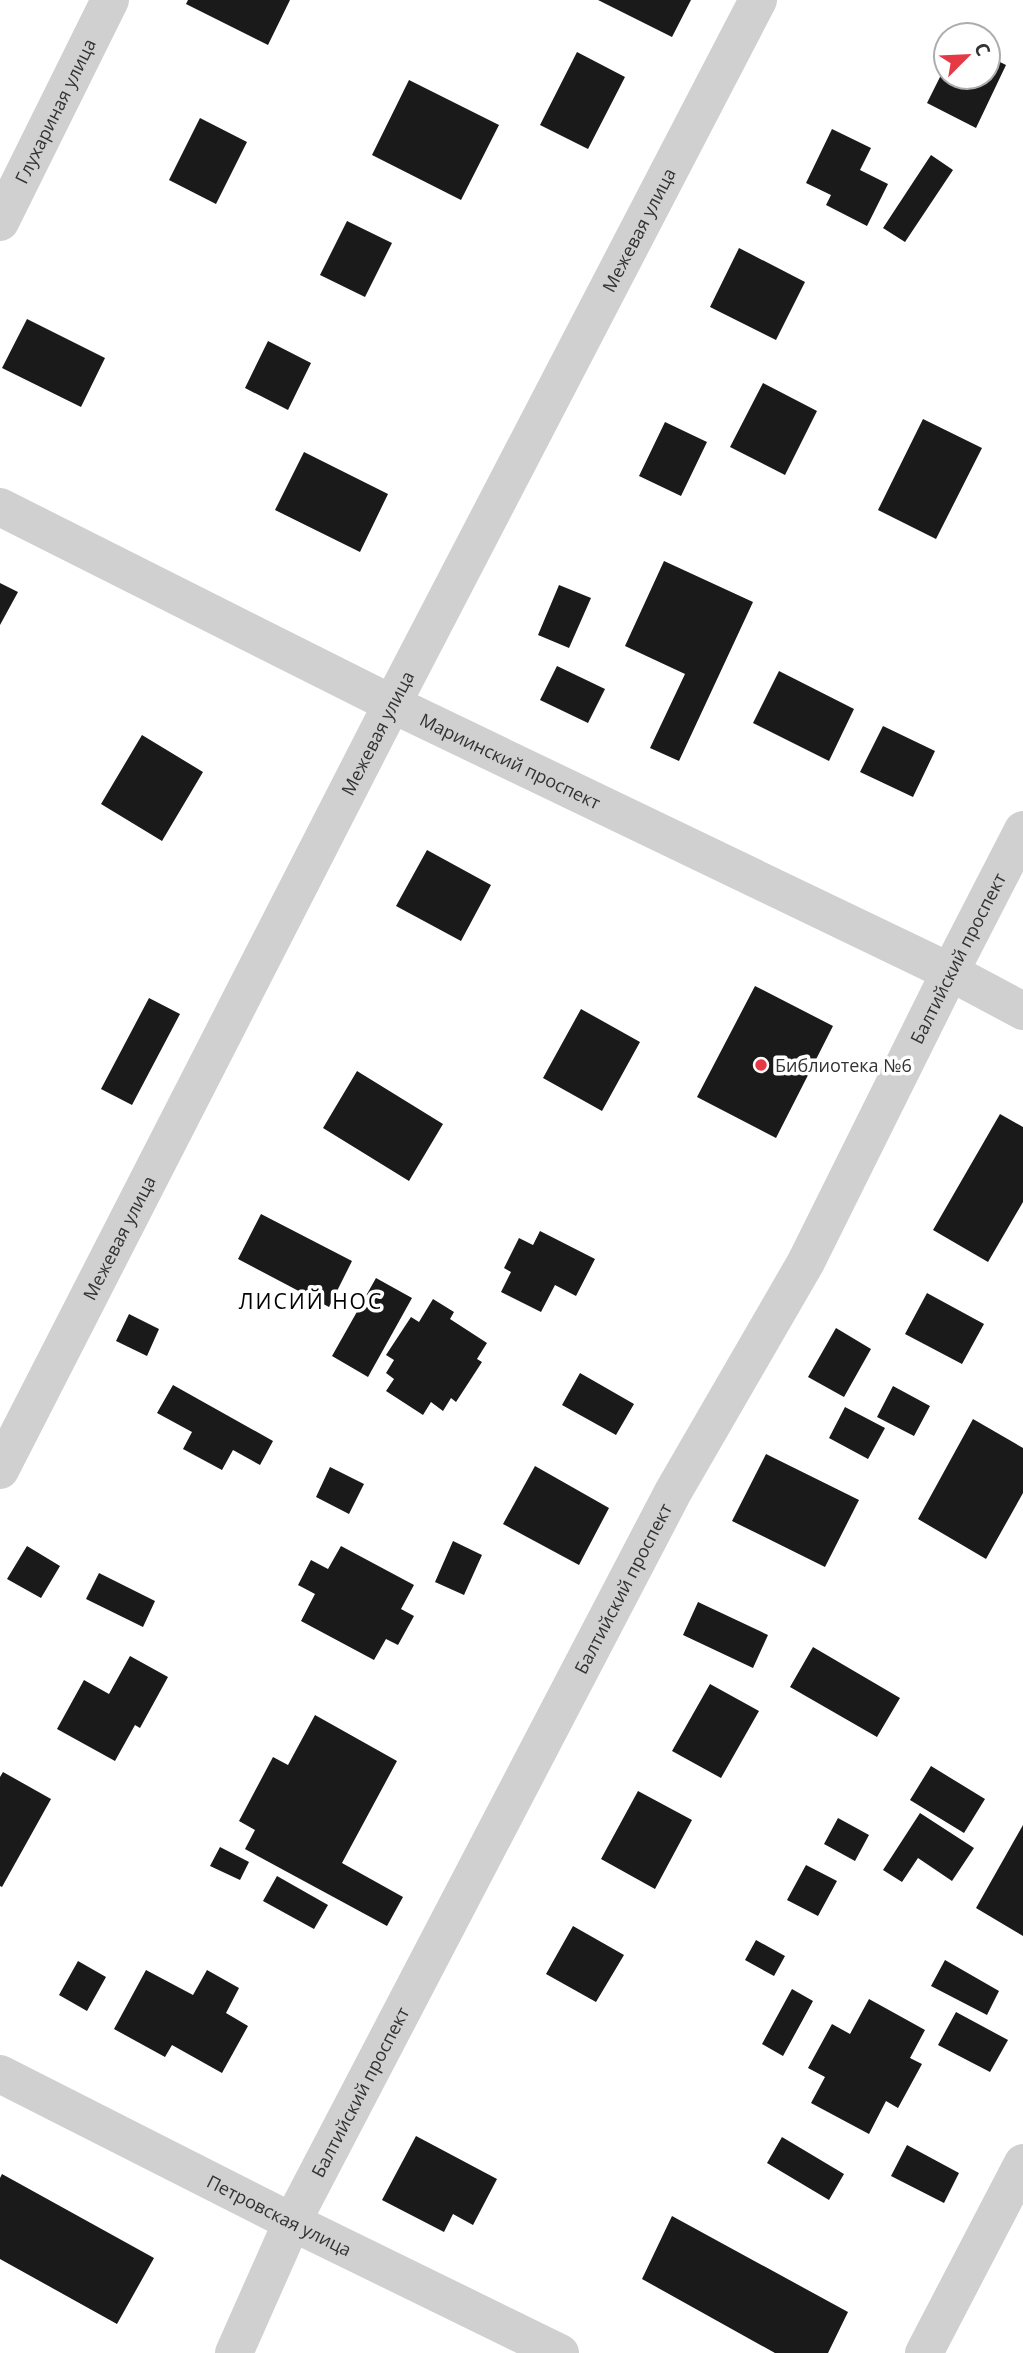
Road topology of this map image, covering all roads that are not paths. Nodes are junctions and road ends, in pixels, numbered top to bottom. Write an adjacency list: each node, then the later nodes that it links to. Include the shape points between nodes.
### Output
1 (110, 0): 3 (street, Глухариная улица)
2 (758, 0): 5 (street, Межевая улица)
3 (0, 222)
4 (0, 507): 5 (street, Мариинский проспект)
5 (392, 704): 7 (street, Мариинский проспект); 9 (street, Межевая улица)
6 (1023, 830): 7 (street, Балтийский проспект)
7 (950, 972): 8 (street, Мариинский проспект); 12 (street, Балтийский проспект, via 806,1262 673,1492)
8 (1023, 1011)
9 (0, 1470)
10 (0, 2074): 12 (street, Петровская улица)
11 (1023, 2163): 15 (street)
12 (292, 2222): 13 (street, Балтийский проспект); 14 (street, Петровская улица)
13 (234, 2353)
14 (560, 2353)
15 (924, 2353)

